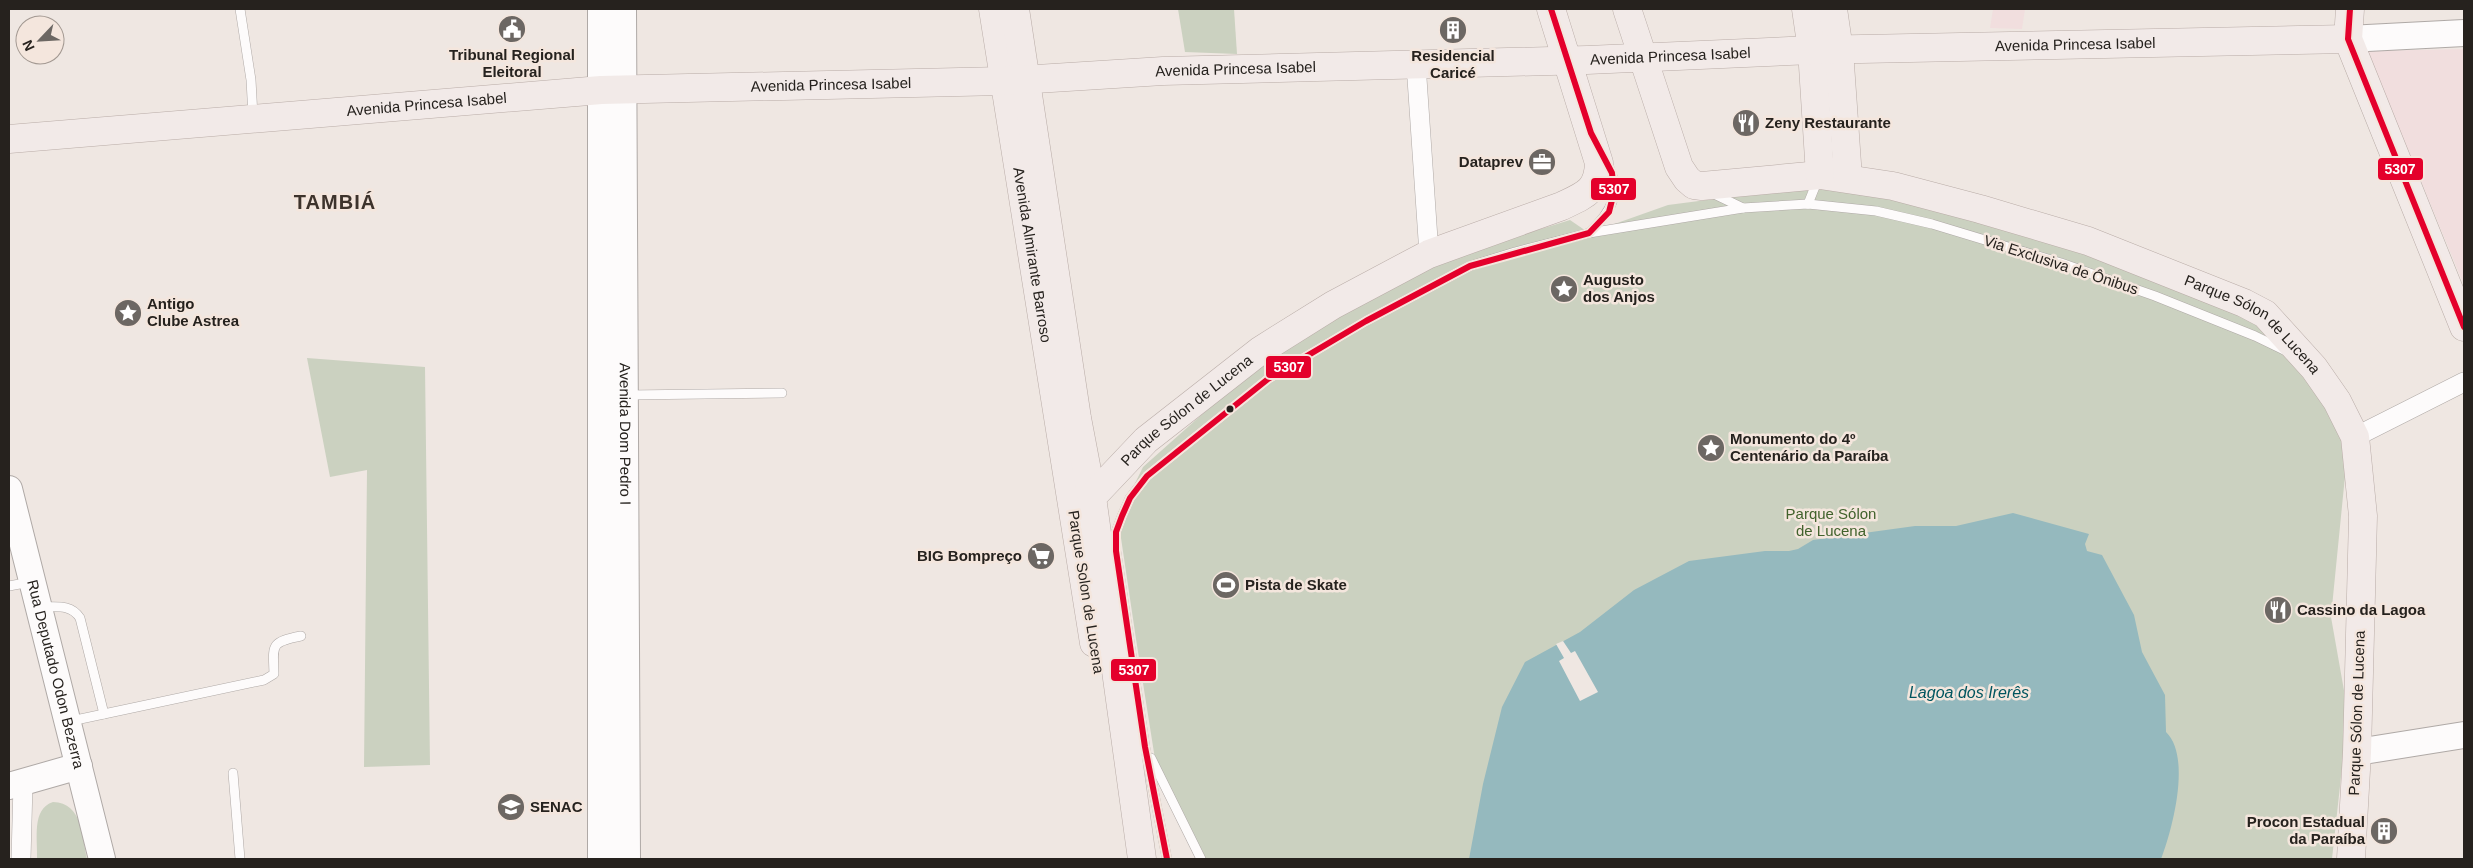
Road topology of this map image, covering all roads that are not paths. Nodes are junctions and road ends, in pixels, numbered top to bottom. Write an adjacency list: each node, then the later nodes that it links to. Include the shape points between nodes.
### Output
1 (240, 9): 20 (lane)
2 (602, 9): 19 (main road, Avenida Dom Pedro I)
3 (623, 9): 19 (main road, Avenida Dom Pedro I)
4 (993, 9): 18 (main road, Avenida Almirante Barroso)
5 (1015, 9): 18 (main road, Avenida Almirante Barroso)
6 (1551, 9): 16 (main road, Parque Sólon de Lucena)
7 (1627, 9): 15 (main road)
8 (1806, 9): 13 (main road)
9 (1833, 9): 14 (main road)
10 (2350, 9): 12 (main road)
11 (2464, 33): 12 (main road, Avenida Princesa Isabel)
12 (2348, 39): 14 (main road, Avenida Princesa Isabel); 30 (main road)
13 (1812, 50): 14 (main road, Avenida Princesa Isabel); 15 (main road, Avenida Princesa Isabel); 23 (main road)
14 (1839, 50): 24 (main road)
15 (1642, 57): 16 (main road, Avenida Princesa Isabel); 25 (main road, via 1679,167 1694,185)
16 (1569, 60): 17 (main road, Avenida Princesa Isabel); 21 (main road, Parque Sólon de Lucena)
17 (1416, 64): 18 (main road, Avenida Princesa Isabel, via 1163,71); 29 (street)
18 (1015, 80): 19 (main road, Avenida Princesa Isabel); 37 (main road, Avenida Almirante Barroso, via 1078,418)
19 (612, 90): 20 (main road, Avenida Princesa Isabel); 34 (main road, Avenida Dom Pedro I); 53 (main road, Avenida Dom Pedro I)
20 (253, 118): 22 (main road, Avenida Princesa Isabel)
21 (1591, 133): 28 (lane, via 1612,173 1614,192 1609,212); 29 (main road, Parque Sólon de Lucena, via 1599,170 1596,183 1586,194 1562,206)
22 (9, 139)
23 (1820, 175): 24 (main road, Parque Sólon de Lucena); 25 (main road, Parque Sólon de Lucena); 26 (lane)
24 (1848, 178): 31 (main road, Parque Sólon de Lucena, via 1893,186 2088,241 2244,303 2265,314)
25 (1702, 186): 27 (lane)
26 (1808, 204): 27 (lane, Via Exclusiva de Ônibus); 31 (lane, Via Exclusiva de Ônibus, via 1886,213 2052,260 2255,336)
27 (1743, 208): 28 (lane, Via Exclusiva de Ônibus)
28 (1589, 233): 45 (lane, Via Exclusiva de Ônibus, via 1470,266 1366,321 1268,379 1147,476 1130,498 1116,532 1116,551)
29 (1429, 254): 37 (main road, Parque Sólon de Lucena, via 1333,305 1261,350 1146,440)
30 (2464, 327)
31 (2304, 360): 35 (main road, Parque Sólon de Lucena, via 2314,368 2337,401)
32 (2464, 382): 35 (street)
33 (782, 392): 34 (lane)
34 (625, 396): 54 (main road, Avenida Dom Pedro I)
35 (2355, 437): 46 (main road, Parque Sólon de Lucena, via 2363,516)
36 (9, 490): 39 (main road, Rua Deputado Odon Bezerra)
37 (1082, 499): 38 (main road)
38 (1088, 547): 55 (main road, Parque Solon de Lucena); 56 (main road)
39 (20, 583): 40 (main road, Rua Deputado Odon Bezerra)
40 (39, 607): 42 (lane, via 67,607 75,610 80,618); 43 (main road, Rua Deputado Odon Bezerra)
41 (301, 636): 42 (lane, via 276,643 272,650 274,674 264,680)
42 (104, 714): 43 (lane)
43 (68, 722): 47 (main road, Rua Deputado Odon Bezerra)
44 (2464, 735): 46 (main road)
45 (1145, 747): 57 (lane, Via Exclusiva de Ônibus); 58 (lane)
46 (2357, 752): 59 (main road, Parque Sólon de Lucena)
47 (79, 766): 49 (main road); 51 (main road, Rua Deputado Odon Bezerra)
48 (233, 773): 52 (lane)
49 (16, 785): 50 (street)
50 (20, 859)
51 (102, 859)
52 (240, 859)
53 (601, 859)
54 (627, 859)
55 (1131, 859)
56 (1142, 859)
57 (1167, 859)
58 (1200, 859)
59 (2350, 859)

